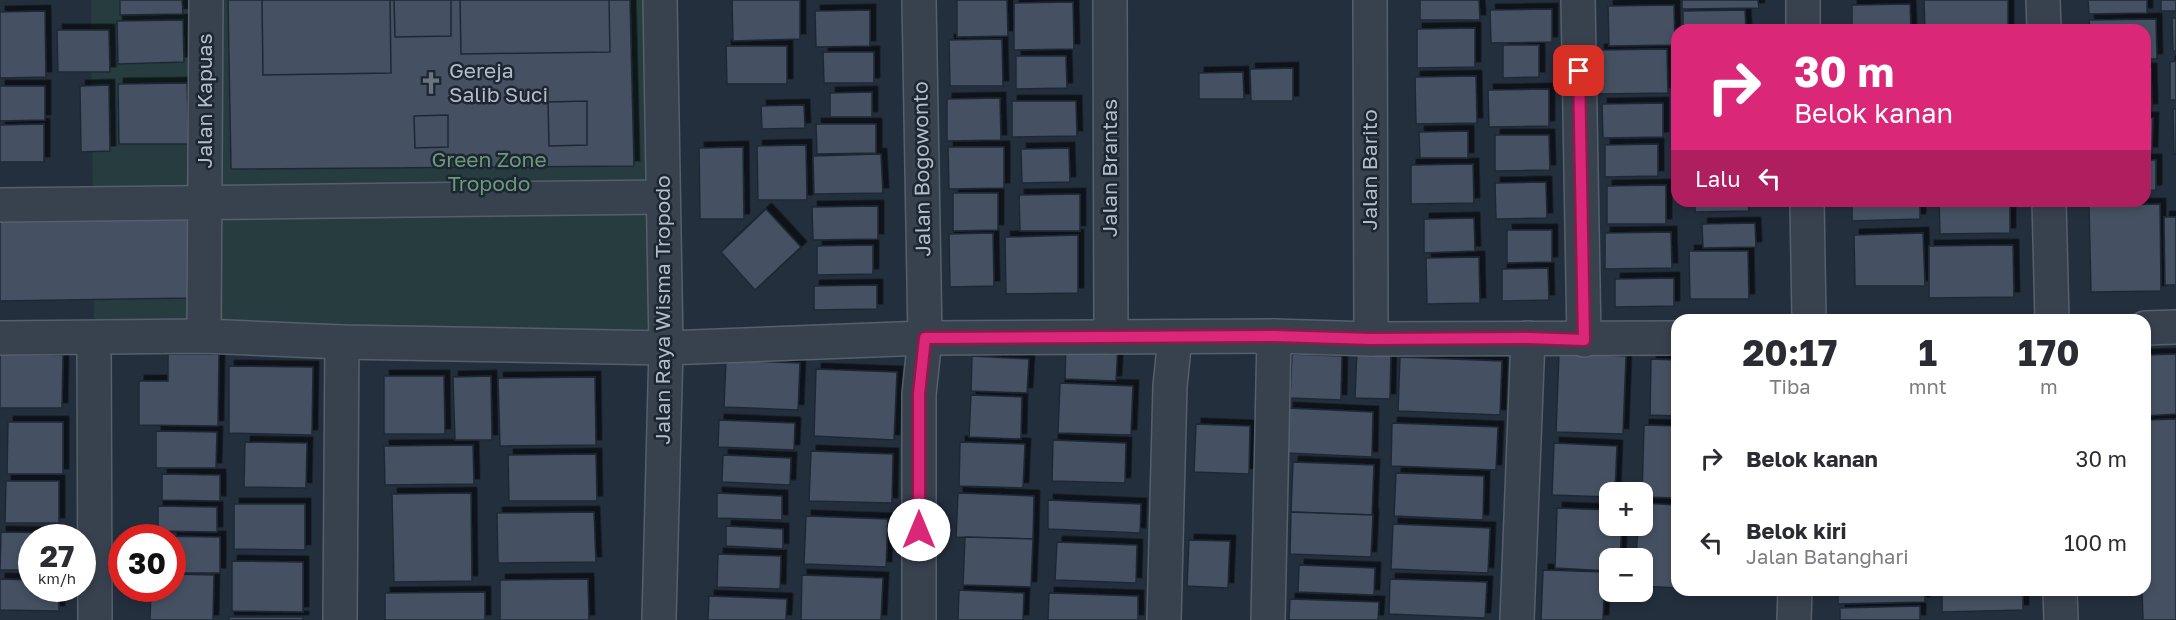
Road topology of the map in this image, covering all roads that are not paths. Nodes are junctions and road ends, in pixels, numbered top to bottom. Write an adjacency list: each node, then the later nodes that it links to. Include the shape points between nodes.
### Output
1 (206, 0): 12 (street, Jalan Kapuas)
2 (660, 0): 11 (street, Jalan Raya Wisma Tropodo)
3 (919, 0): 26 (street, Jalan Bogowonto)
4 (1110, 0): 21 (street, Jalan Brantas)
5 (1370, 0): 29 (street, Jalan Barito)
6 (1578, 0): 30 (street)
7 (1803, 0): 9 (street)
8 (2043, 0): 10 (street)
9 (1803, 24)
10 (2044, 24)
11 (663, 197): 12 (street); 32 (street, Jalan Raya Wisma Tropodo)
12 (205, 201): 13 (street); 20 (street, Jalan Kapuas)
13 (0, 205)
14 (1807, 207): 16 (street)
15 (2049, 207): 17 (street)
16 (1809, 314)
17 (2052, 314)
18 (2176, 327): 19 (street)
19 (2151, 328)
20 (204, 336): 25 (street); 31 (street)
21 (1111, 336): 23 (street); 26 (street)
22 (1274, 336): 23 (street); 29 (street); 40 (street)
23 (1175, 337): 39 (street, via 1170,386)
24 (0, 338): 25 (street)
25 (94, 338): 35 (street)
26 (925, 338): 32 (street); 38 (street, Jalan Bogowonto, via 919,394)
27 (1528, 338): 29 (street); 30 (street); 41 (street)
28 (1671, 338): 30 (street)
29 (1371, 339)
30 (1584, 340)
31 (342, 342): 32 (street); 36 (street)
32 (666, 348): 37 (street, Jalan Raya Wisma Tropodo)
33 (1795, 596): 42 (street)
34 (2060, 596): 43 (street)
35 (95, 620)
36 (340, 620)
37 (659, 620)
38 (919, 620)
39 (1164, 620)
40 (1268, 620)
41 (1517, 620)
42 (1794, 620)
43 (2061, 620)

